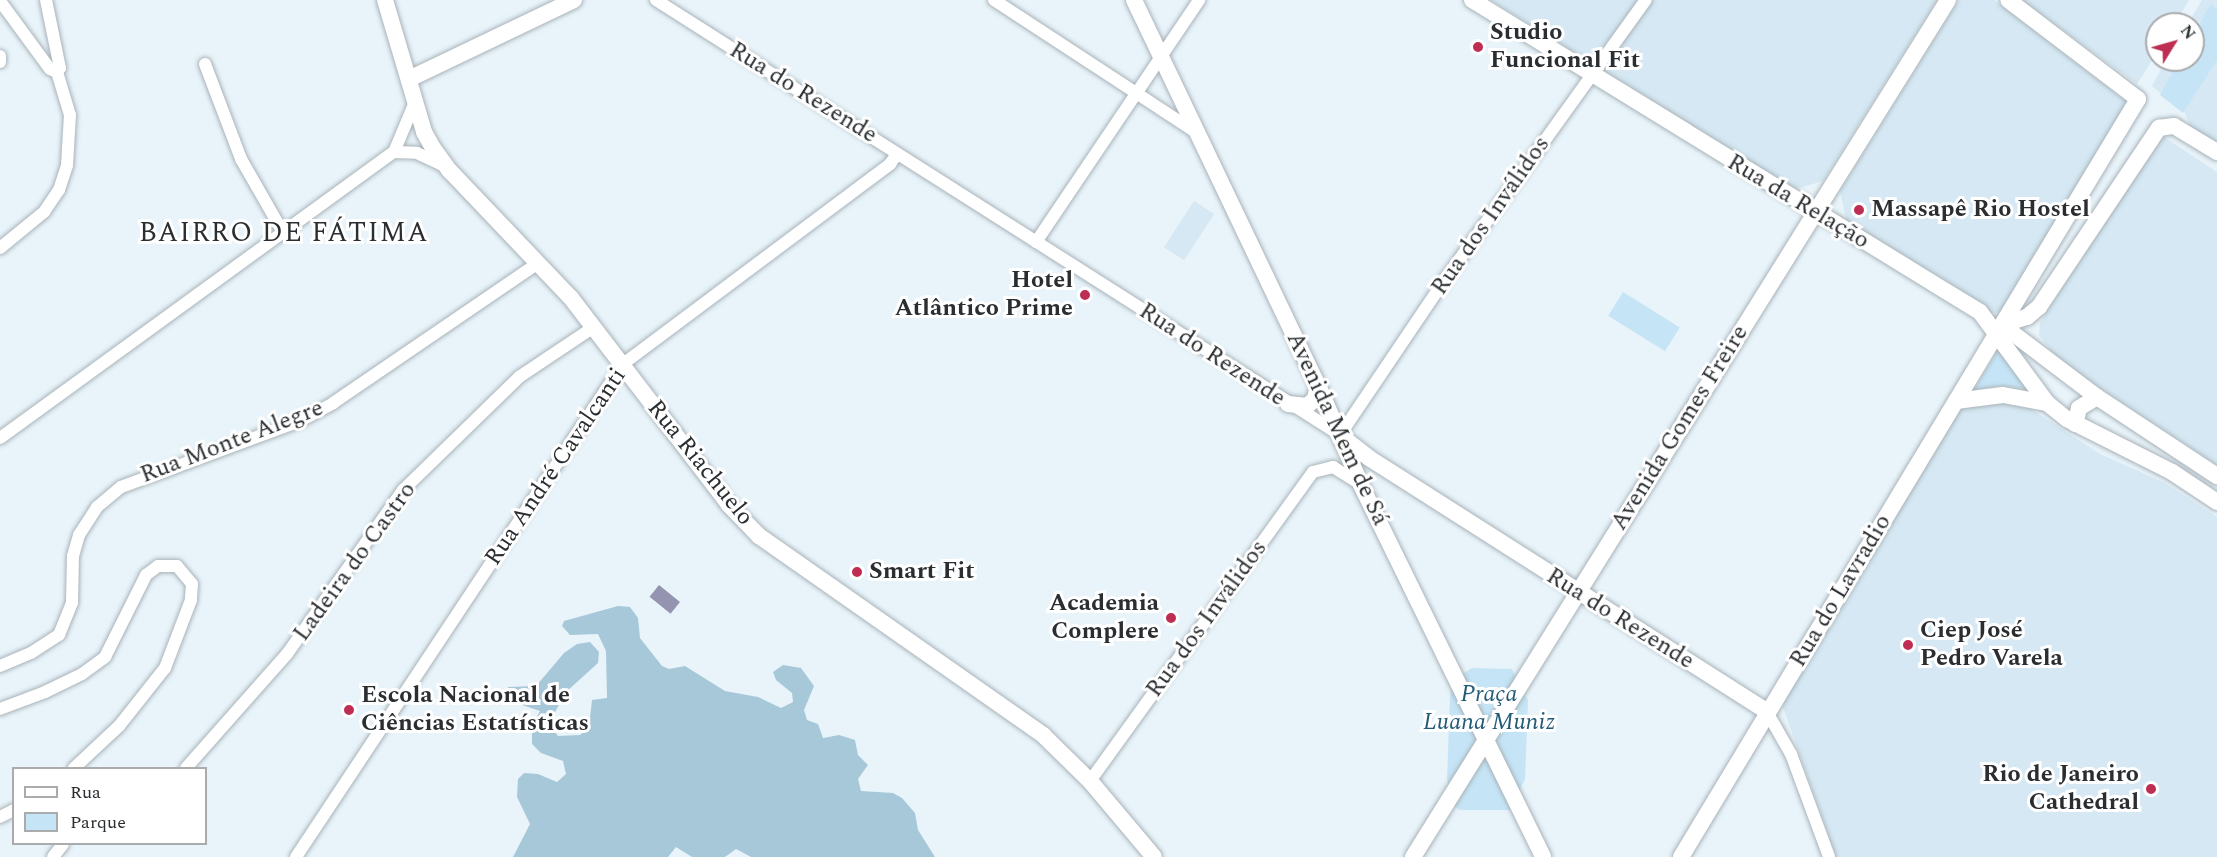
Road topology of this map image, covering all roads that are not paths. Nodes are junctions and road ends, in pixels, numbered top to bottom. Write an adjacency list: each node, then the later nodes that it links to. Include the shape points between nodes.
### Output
1 (46, 0): 17 (street, via 60,66)
2 (386, 0): 19 (main road, Rua Riachuelo)
3 (574, 0): 19 (main road)
4 (656, 0): 25 (street, Rua do Rezende)
5 (994, 0): 20 (street)
6 (1134, 0): 14 (main road, Avenida Mem de Sá)
7 (1199, 0): 14 (street)
8 (1472, 0): 18 (main road, Rua da Relação)
9 (1646, 0): 18 (street, Rua dos Inválidos)
10 (1948, 0): 27 (main road, Avenida Gomes Freire)
11 (2008, 0): 33 (main road, Rua do Lavradio, via 2138,99)
12 (0, 1): 17 (street, via 50,69)
13 (0, 56): 15 (street)
14 (1161, 56): 20 (street); 22 (main road, Avenida Mem de Sá)
15 (0, 62)
16 (205, 64): 28 (street, via 242,159)
17 (57, 72): 30 (street, via 70,115 68,165 44,212)
18 (1593, 76): 27 (main road, Rua da Relação); 41 (street, Rua dos Inválidos, via 1452,270)
19 (409, 79): 21 (main road, Rua Riachuelo)
20 (1136, 92): 22 (street); 29 (street)
21 (415, 102): 23 (street); 26 (main road, Rua Riachuelo, via 424,132)
22 (1196, 132): 35 (main road, Avenida Mem de Sá)
23 (394, 152): 26 (street, via 430,156); 28 (street)
24 (2217, 152): 33 (main road, via 2174,126 2155,131 2039,307)
25 (897, 154): 29 (street, Rua do Rezende); 34 (street, Rua André Cavalcanti, via 890,164)
26 (450, 171): 31 (main road, Rua Riachuelo)
27 (1815, 213): 33 (main road, Rua da Relação, via 1971,306); 46 (main road, Avenida Gomes Freire)
28 (284, 234): 42 (street)
29 (1036, 242): 39 (street, Rua do Rezende)
30 (0, 248)
31 (537, 264): 32 (main road, Rua Riachuelo); 47 (street, Rua Monte Alegre, via 343,397 298,422 121,487 97,507 79,535 72,556 72,602 59,635)
32 (594, 327): 34 (main road, Rua Riachuelo); 52 (street, Ladeira do Castro, via 519,377 403,490 288,654)
33 (2000, 329): 36 (main road); 37 (main road, Rua do Lavradio); 38 (main road)
34 (623, 364): 53 (main road, Rua Riachuelo, via 744,523 1034,728); 54 (street, Rua André Cavalcanti)
35 (1318, 385): 39 (main road, via 1315,399 1307,406); 41 (main road, Avenida Mem de Sá)
36 (2097, 397): 40 (main road, via 2079,408); 43 (main road)
37 (1956, 401): 38 (main road, via 2003,395); 49 (main road, Rua do Lavradio)
38 (2047, 403): 40 (main road)
39 (1288, 404): 41 (street, Rua do Rezende)
40 (2075, 424): 45 (main road, via 2172,472)
41 (1340, 435): 44 (main road, Avenida Mem de Sá); 46 (main road, Rua do Rezende)
42 (0, 438)
43 (2217, 476)
44 (1361, 485): 50 (main road, Avenida Mem de Sá); 53 (street, Rua dos Inválidos, via 1333,467 1313,472)
45 (2217, 502)
46 (1577, 593): 49 (main road, Rua do Rezende); 50 (main road, Avenida Gomes Freire)
47 (0, 666)
48 (0, 709): 51 (street, via 54,688 105,657 146,575 158,566 177,566 192,584 191,600 165,668 119,726)
49 (1767, 712): 58 (main road, Rua do Lavradio); 59 (street, via 1791,754)
50 (1486, 739): 56 (main road, Avenida Gomes Freire); 57 (main road, Avenida Mem de Sá)
51 (75, 767)
52 (187, 767)
53 (1090, 781): 55 (main road, Rua Riachuelo)
54 (296, 857)
55 (1154, 857)
56 (1413, 857)
57 (1543, 857)
58 (1681, 857)
59 (1829, 857)

